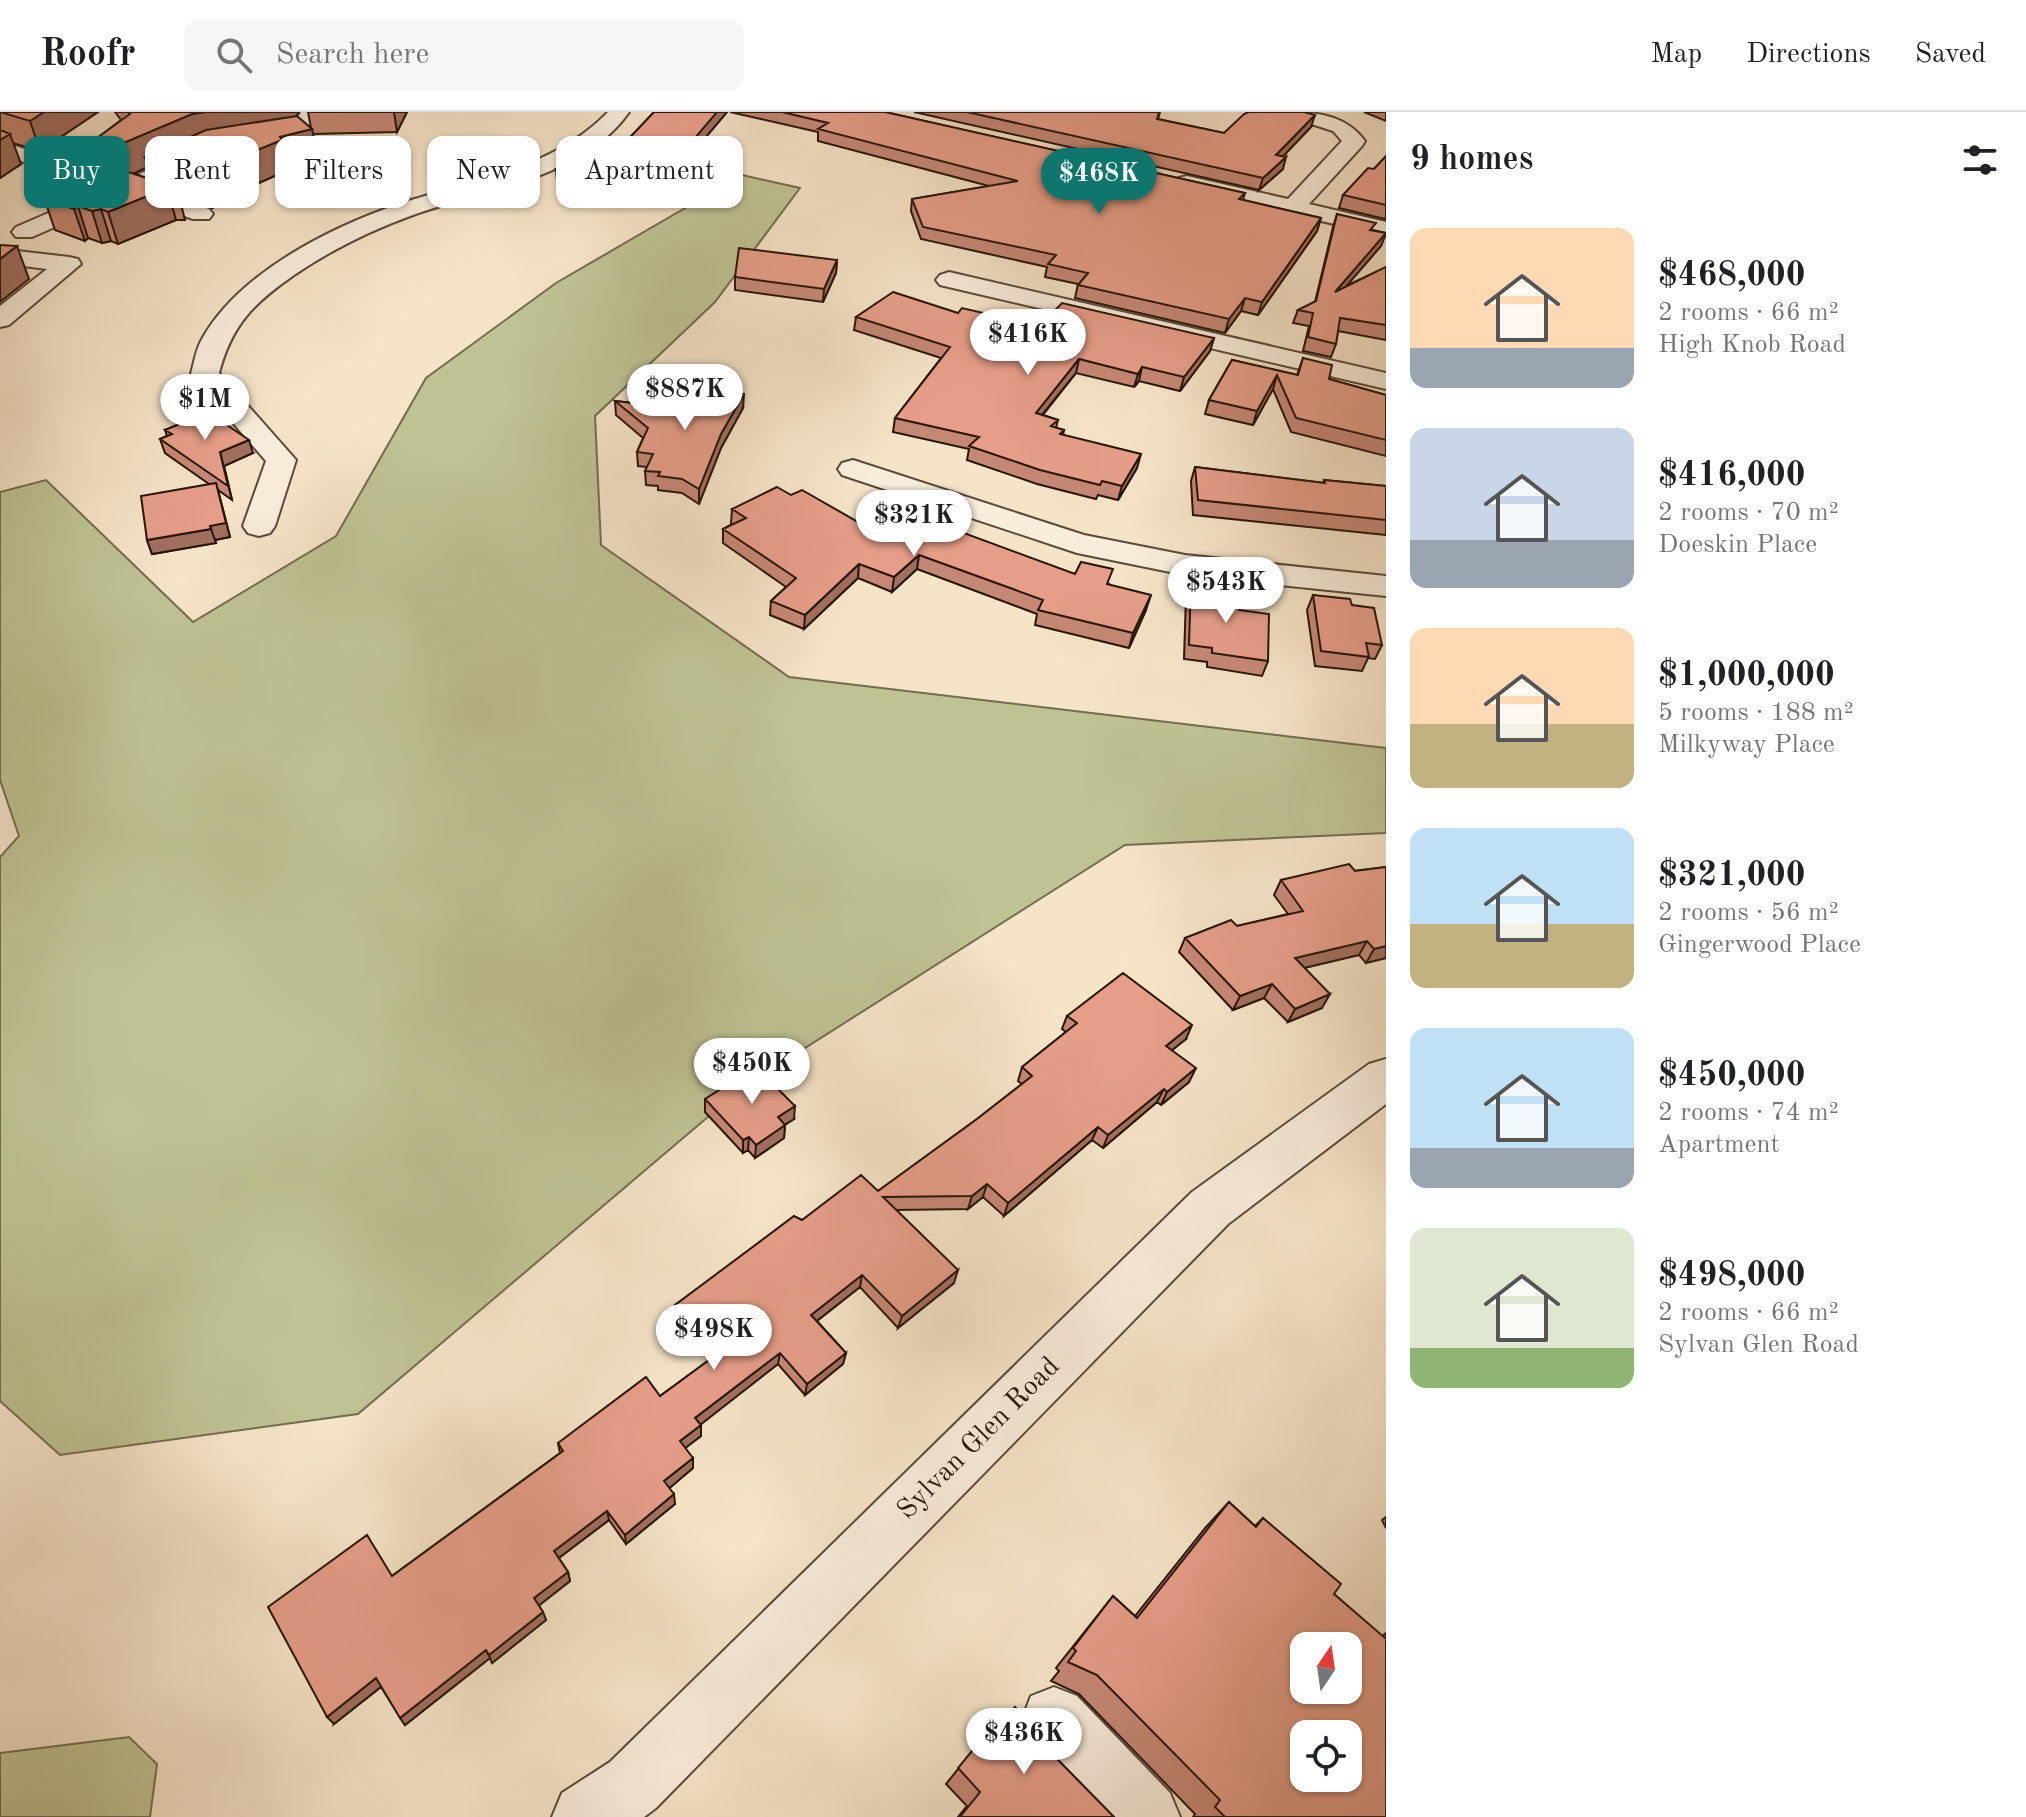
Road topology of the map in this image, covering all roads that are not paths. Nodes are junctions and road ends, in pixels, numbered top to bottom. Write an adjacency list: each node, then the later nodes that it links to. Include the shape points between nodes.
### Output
1 (311, 112): 7 (street, via 296,138 208,152)
2 (619, 112): 19 (street, via 566,154 496,183 405,210 320,247 253,292 214,341 205,374 281,460)
3 (1294, 112): 10 (street, via 1340,127 1354,141)
4 (0, 147): 5 (street)
5 (24, 155)
6 (1172, 180): 10 (street)
7 (129, 186)
8 (129, 189): 11 (street)
9 (79, 208): 13 (street)
10 (1293, 208): 12 (street)
11 (201, 214)
12 (1386, 229)
13 (24, 232)
14 (0, 256): 16 (street, via 69,264)
15 (949, 280): 17 (street)
16 (0, 319)
17 (1386, 381)
18 (853, 469): 20 (street, via 1077,543 1185,565)
19 (259, 526)
20 (1386, 586)
21 (1377, 1099): 23 (street, Sylvan Glen Road, via 1210,1208 633,1785)
22 (1054, 1719): 24 (street)
23 (586, 1817)
24 (1146, 1817)

